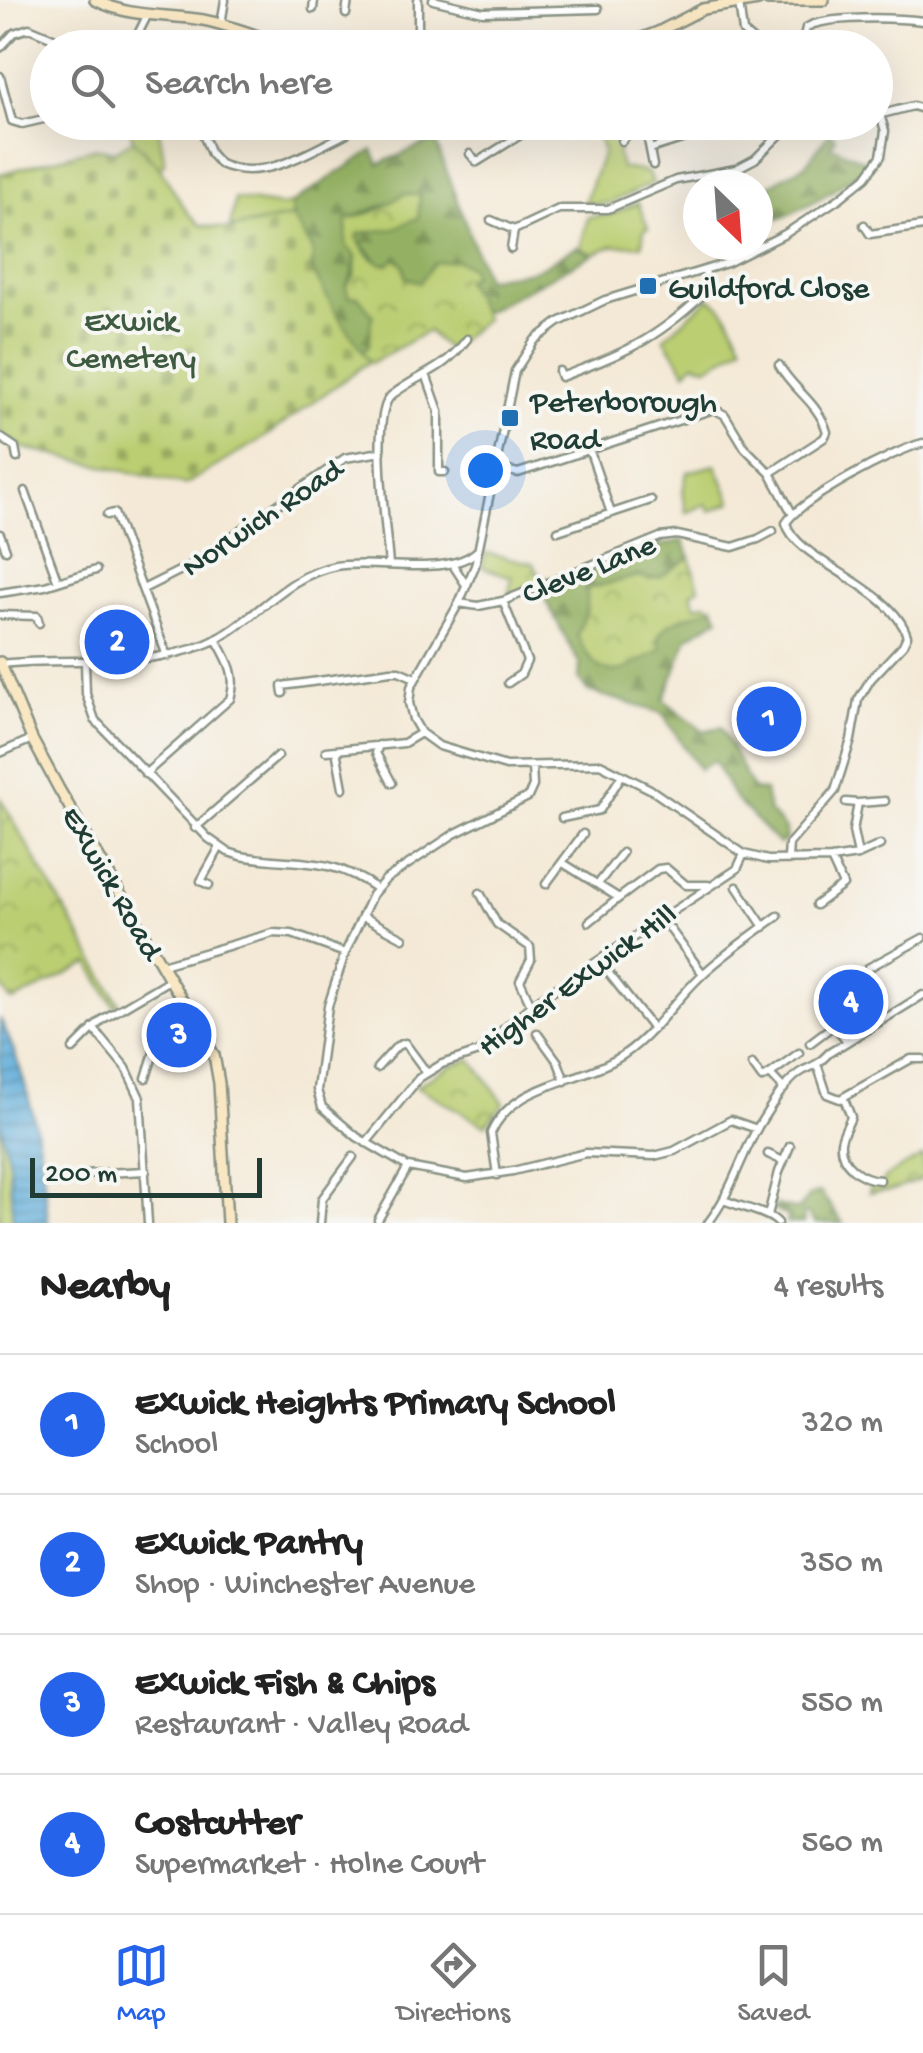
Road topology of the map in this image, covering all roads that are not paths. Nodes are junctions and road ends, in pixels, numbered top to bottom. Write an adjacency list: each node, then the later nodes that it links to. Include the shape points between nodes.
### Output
1 (96, 0): 13 (street)
2 (225, 0): 16 (street)
3 (348, 0): 12 (street)
4 (418, 0): 20 (street)
5 (433, 0): 11 (street, via 483,12)
6 (758, 0): 9 (street)
7 (768, 0): 8 (street)
8 (824, 0)
9 (739, 3): 21 (street, via 702,9); 22 (street)
10 (598, 9): 11 (street)
11 (579, 10): 14 (street)
12 (346, 14)
13 (147, 16): 16 (street); 18 (street)
14 (579, 21)
15 (923, 21): 23 (street, via 817,21)
16 (221, 24): 19 (street)
17 (34, 30): 24 (street, via 14,34)
18 (140, 30)
19 (239, 30)
20 (418, 30)
21 (662, 30)
22 (743, 30)
23 (805, 30)
24 (0, 48)
25 (0, 76): 28 (street, via 12,121)
26 (923, 109): 27 (street)
27 (893, 111)
28 (30, 122)
29 (207, 140): 30 (street, via 220,164 257,171)
30 (332, 140)
31 (513, 140): 37 (street, via 475,165)
32 (648, 140): 36 (street)
33 (679, 140): 36 (street)
34 (775, 140): 39 (street, via 736,170 676,180 608,209)
35 (884, 140): 48 (street, via 874,168 855,186 801,224)
36 (650, 149): 38 (street)
37 (470, 154)
38 (653, 165)
39 (579, 210): 41 (street); 44 (street, via 542,214 531,229)
40 (491, 220): 44 (street)
41 (579, 220)
42 (864, 225): 45 (street)
43 (923, 226): 45 (street)
44 (514, 230): 47 (street)
45 (870, 234): 46 (street)
46 (864, 243)
47 (512, 249)
48 (706, 269): 52 (street, via 704,294 666,328 633,349); 58 (street, via 605,300 535,340 515,371)
49 (467, 340): 51 (street)
50 (795, 365): 60 (street, via 781,369 816,407 826,432)
51 (426, 376): 56 (street, via 384,403); 59 (street, via 439,411 442,472)
52 (560, 377)
53 (0, 437): 57 (street, via 15,447)
54 (923, 443): 65 (street, via 849,476)
55 (589, 449): 58 (street, via 518,473); 60 (street, via 714,409); 64 (street)
56 (381, 452): 73 (street); 78 (street, Norwich Road, via 345,458 189,566)
57 (17, 458)
58 (496, 468): 72 (street)
59 (428, 472)
60 (770, 473): 65 (street)
61 (25, 491): 76 (street)
62 (650, 500): 64 (street)
63 (113, 513): 78 (street)
64 (610, 513): 66 (street)
65 (792, 513): 114 (street, via 789,532 888,608 907,636 858,700 835,791 789,844)
66 (567, 528): 67 (street); 70 (street)
67 (558, 531)
68 (772, 531): 80 (street, Cleve Lane, via 733,547 660,537)
69 (0, 534): 71 (street)
70 (572, 540)
71 (7, 545)
72 (478, 550): 74 (street); 77 (street)
73 (389, 565): 74 (street); 84 (street, via 334,566 299,578)
74 (453, 565): 77 (street)
75 (96, 570): 76 (street)
76 (58, 582): 79 (street)
77 (467, 587): 81 (street)
78 (143, 589): 85 (street)
79 (0, 593)
80 (503, 601): 81 (street, Cleve Lane); 90 (street, via 527,661)
81 (460, 603): 89 (street)
82 (0, 615): 83 (street, via 24,613)
83 (39, 622)
84 (216, 639): 85 (street); 99 (street, via 234,677 230,700)
85 (167, 656): 86 (street)
86 (85, 661): 87 (street); 99 (street, via 91,713)
87 (0, 663): 92 (street, Exwick Road)
88 (279, 675): 89 (street, via 283,689 399,671)
89 (416, 678): 91 (street, via 409,703)
90 (508, 683)
91 (421, 733): 93 (street); 98 (street, via 438,746 492,764)
92 (32, 739): 96 (street); 140 (street, Exwick Road)
93 (379, 745): 94 (street); 101 (street)
94 (336, 750): 95 (street); 102 (street)
95 (326, 751)
96 (0, 753)
97 (278, 756): 107 (street)
98 (532, 766): 100 (street, via 593,762); 122 (street, via 528,797 454,834)
99 (145, 775): 107 (street)
100 (622, 775): 106 (street, via 600,810); 112 (street)
101 (389, 780)
102 (343, 788)
103 (885, 801): 105 (street)
104 (846, 802): 105 (street)
105 (858, 802): 113 (street, via 852,831)
106 (562, 818)
107 (196, 828): 110 (street)
108 (583, 834): 116 (street)
109 (880, 846): 113 (street)
110 (220, 847): 117 (street, via 205,883); 122 (street, via 260,859 333,865)
111 (622, 853): 119 (street)
112 (744, 854): 114 (street); 120 (street, Higher Exwick Hill, via 737,868)
113 (858, 854): 115 (street)
114 (788, 858): 115 (street)
115 (831, 858): 127 (street, via 843,886)
116 (562, 863): 118 (street); 119 (street)
117 (192, 877)
118 (546, 884)
119 (598, 884): 125 (street)
120 (709, 885): 125 (street, via 686,885 666,868); 139 (street, Higher Exwick Hill)
121 (737, 887): 126 (street)
122 (377, 888): 128 (street)
123 (756, 890): 126 (street)
124 (480, 893): 147 (street, via 497,924 530,947 520,981)
125 (619, 898): 130 (street)
126 (745, 898): 131 (street)
127 (816, 905)
128 (362, 916): 134 (street); 137 (street)
129 (778, 916): 131 (street)
130 (589, 922)
131 (764, 927): 143 (street)
132 (670, 930): 136 (street)
133 (689, 933): 136 (street)
134 (403, 938)
135 (923, 938): 138 (street)
136 (678, 940): 143 (street)
137 (344, 953): 140 (street, via 273,933); 172 (street, via 328,1006 318,1090 327,1112)
138 (883, 960): 141 (street); 142 (street)
139 (599, 961): 147 (street, Higher Exwick Hill); 151 (street)
140 (162, 965): 144 (street, Exwick Road)
141 (868, 968)
142 (890, 972)
143 (703, 974): 151 (street)
144 (171, 979): 146 (street, Exwick Road); 150 (street)
145 (923, 995): 154 (street)
146 (186, 1003): 165 (street, via 164,1020); 188 (street, Exwick Road, via 216,1065)
147 (530, 1005): 163 (street, Higher Exwick Hill, via 478,1052)
148 (844, 1018): 149 (street)
149 (834, 1025): 154 (street); 156 (street)
150 (93, 1028): 157 (street); 178 (street, via 126,1068 140,1098)
151 (653, 1029): 167 (street, via 620,1057)
152 (537, 1033): 155 (street)
153 (556, 1036): 155 (street)
154 (848, 1041): 161 (street)
155 (546, 1043): 167 (street)
156 (810, 1043)
157 (73, 1049)
158 (799, 1053): 164 (street)
159 (923, 1060): 170 (street, via 911,1059)
160 (752, 1064): 166 (street)
161 (818, 1067): 168 (street, via 804,1070); 170 (street, via 826,1094)
162 (377, 1068): 163 (street, via 405,1043)
163 (426, 1073): 172 (street, Higher Exwick Hill)
164 (770, 1074): 166 (street); 168 (street)
165 (146, 1078)
166 (762, 1078): 169 (street)
167 (565, 1080): 180 (street, via 514,1102 499,1116 490,1137)
168 (784, 1089): 171 (street)
169 (760, 1091)
170 (844, 1098): 181 (street, via 851,1117 841,1147)
171 (757, 1128): 180 (street, via 731,1120 654,1156 586,1153); 184 (street)
172 (366, 1143): 177 (street)
173 (790, 1146): 176 (street)
174 (768, 1154): 176 (street)
175 (353, 1157): 189 (street, via 322,1199)
176 (783, 1161): 185 (street)
177 (408, 1167): 180 (street, via 455,1177); 186 (street, via 388,1213)
178 (146, 1171): 179 (street); 187 (street)
179 (84, 1174)
180 (497, 1175)
181 (867, 1180): 182 (street); 183 (street)
182 (880, 1180)
183 (864, 1190)
184 (724, 1200): 185 (street); 190 (street)
185 (773, 1218)
186 (378, 1220)
187 (148, 1223)
188 (227, 1223)
189 (320, 1223)
190 (708, 1223)

